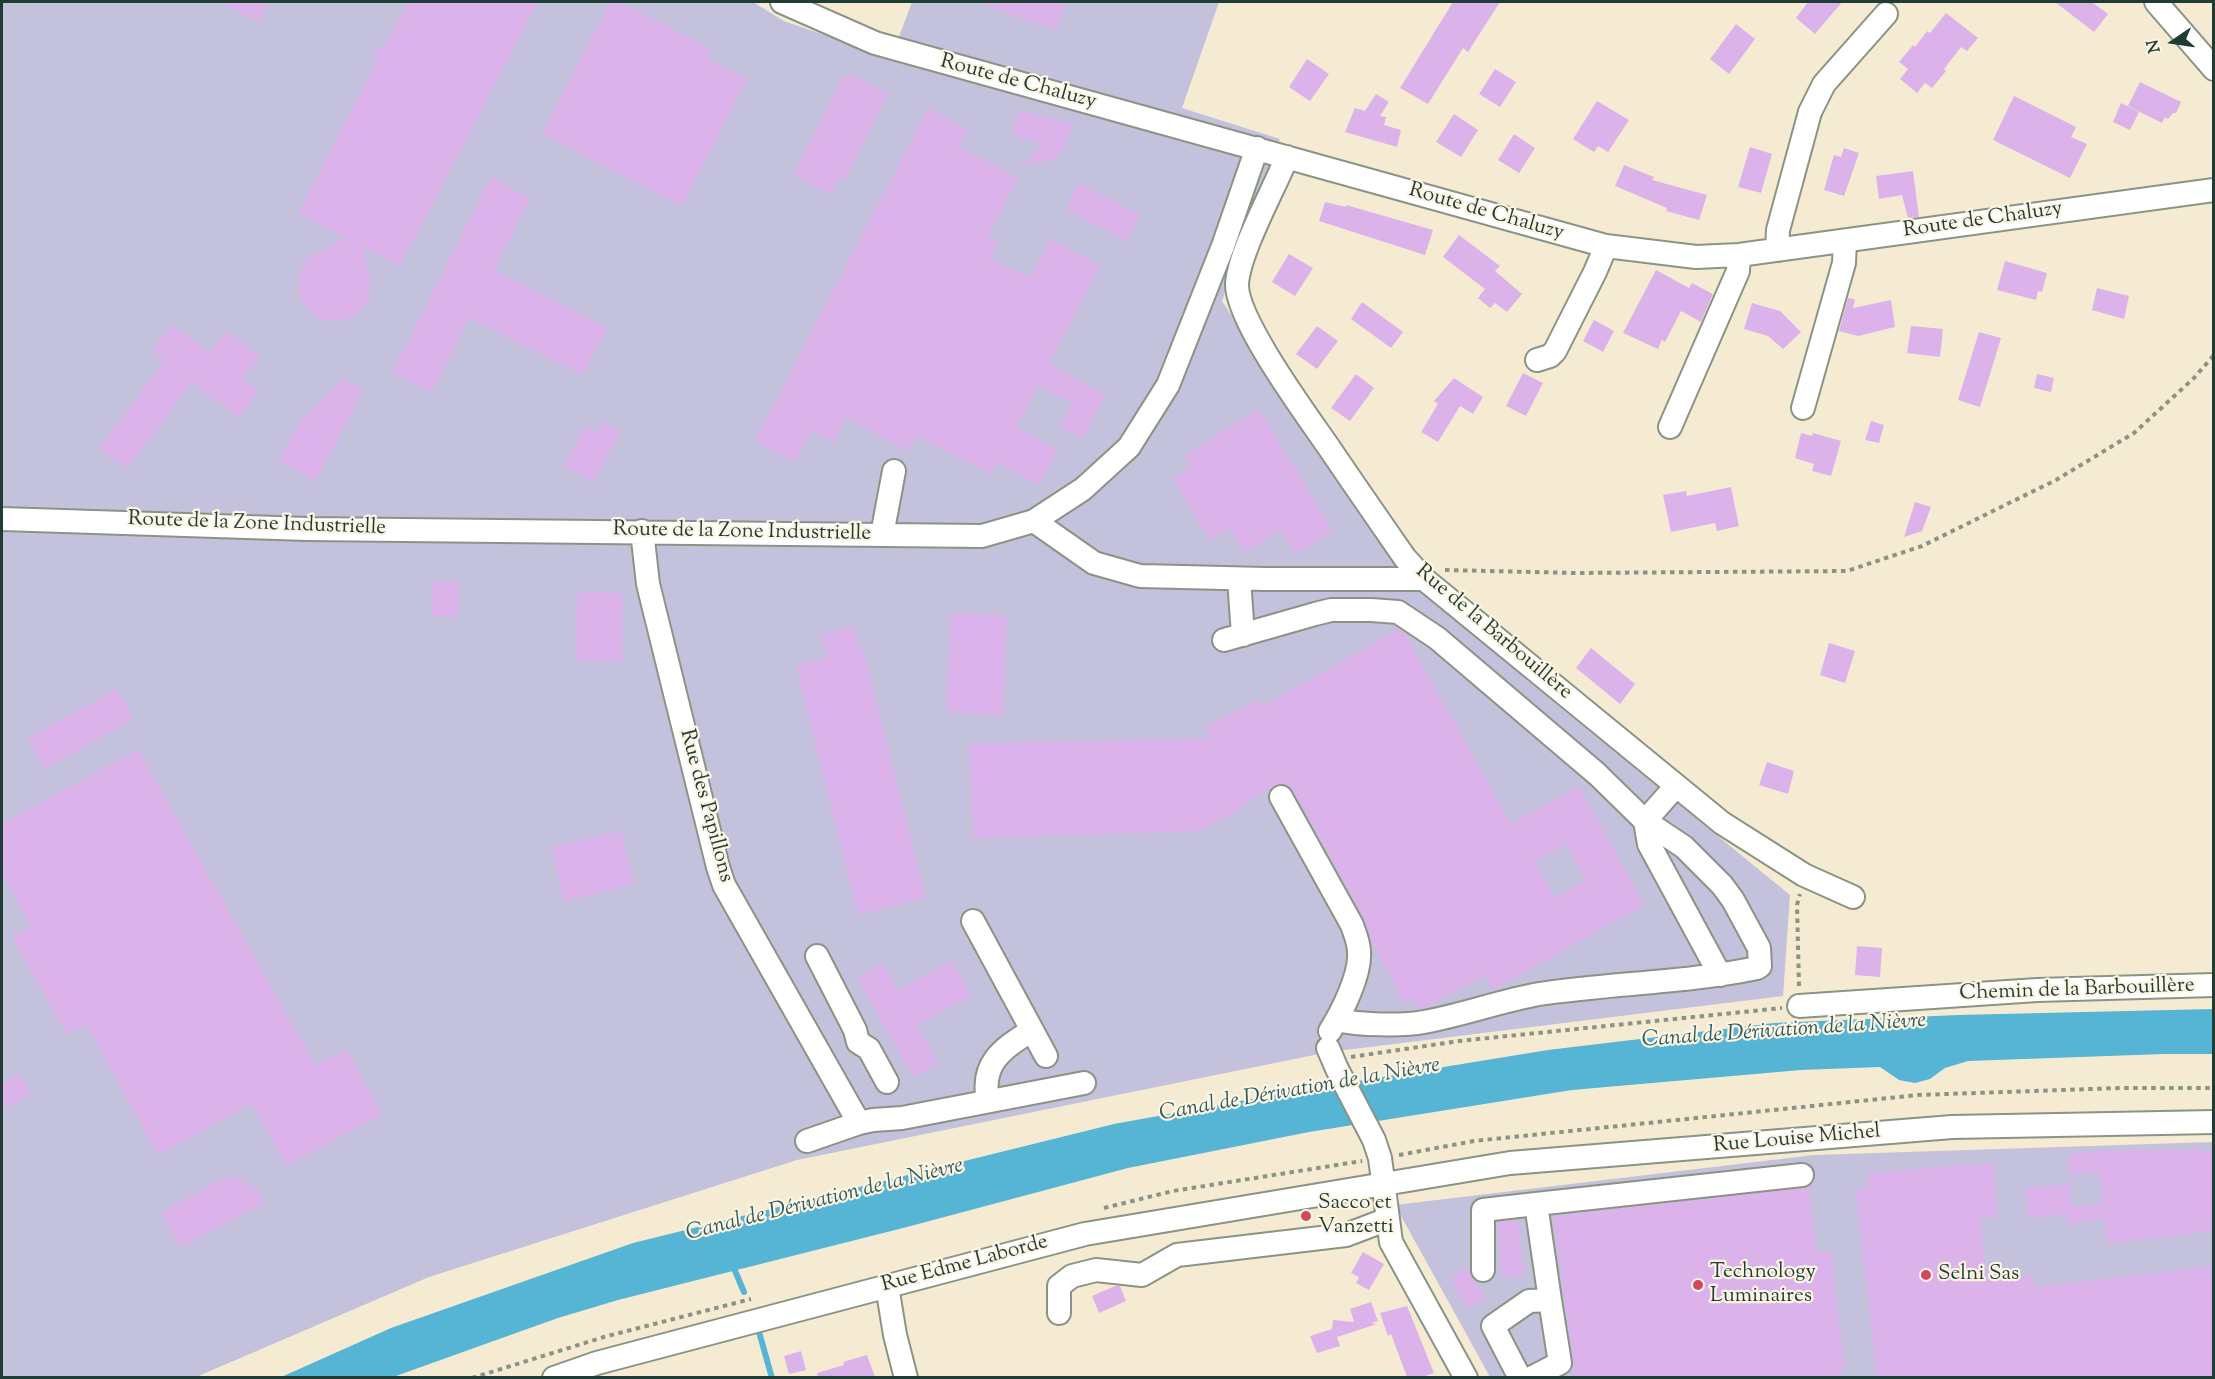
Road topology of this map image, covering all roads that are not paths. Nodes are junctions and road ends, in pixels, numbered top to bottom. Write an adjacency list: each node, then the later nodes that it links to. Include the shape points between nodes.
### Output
1 (782, 2): 5 (street, Route de Chaluzy, via 875,43)
2 (2156, 2): 4 (street)
3 (1886, 14): 10 (street, via 1816,96 1778,230)
4 (2214, 69)
5 (1257, 148): 6 (street, Route de Chaluzy); 17 (street, Route de la Zone Industrielle, via 1168,385 1129,447 1083,489)
6 (1287, 157): 9 (street, Route de Chaluzy); 20 (street, Rue de la Barbouillère, via 1240,269 1237,284 1244,313 1290,391)
7 (2214, 190): 8 (street, Route de Chaluzy)
8 (1845, 241): 10 (street, Route de Chaluzy); 13 (street, via 1844,263)
9 (1606, 246): 11 (street, Route de Chaluzy, via 1696,256); 12 (street, via 1555,351)
10 (1777, 250): 11 (street, Route de Chaluzy)
11 (1739, 255): 14 (street, via 1738,271)
12 (1537, 360)
13 (1803, 408)
14 (1670, 427)
15 (894, 471): 19 (street)
16 (2, 519): 18 (street, Route de la Zone Industrielle, via 306,529)
17 (1034, 521): 19 (street, Route de la Zone Industrielle, via 982,536); 21 (street, via 1094,563 1140,576)
18 (642, 531): 19 (street, Route de la Zone Industrielle); 35 (street, Rue des Papillons, via 648,584 718,867 735,906)
19 (882, 535)
20 (1419, 574): 21 (street); 22 (street, Rue de la Barbouillère)
21 (1239, 579): 24 (street, via 1233,637 1331,610 1398,612 1437,638 1597,774)
22 (1676, 786): 24 (street); 25 (street, Rue de la Barbouillère, via 1722,823 1804,874)
23 (1281, 798): 33 (street, via 1359,943 1359,963)
24 (1645, 822): 28 (street, via 1652,851); 28 (street, via 1684,847 1722,885 1759,948 1760,966)
25 (1853, 897)
26 (973, 921): 31 (street)
27 (817, 956): 32 (street)
28 (1720, 975): 33 (street, via 1540,994 1424,1022 1355,1024)
29 (2214, 986): 30 (street, Chemin de la Barbouillère, via 2037,990)
30 (1799, 1006)
31 (1032, 1030): 34 (street); 38 (street, via 992,1061 986,1083)
32 (858, 1042): 35 (street); 36 (street, via 869,1049)
33 (1332, 1047): 43 (street, via 1374,1140)
34 (1046, 1056)
35 (824, 1060): 40 (street, Rue des Papillons)
36 (888, 1082)
37 (1084, 1083): 38 (street)
38 (988, 1101): 40 (street)
39 (2214, 1122): 43 (street, Rue Louise Michel, via 1940,1128 1510,1163)
40 (859, 1123): 41 (street)
41 (807, 1142)
42 (1802, 1175): 44 (street)
43 (1384, 1185): 45 (street); 47 (street, Rue Edme Laborde, via 1085,1234)
44 (1536, 1204): 46 (street, via 1483,1210); 48 (street)
45 (1388, 1219): 49 (street, via 1346,1234 1177,1255 1142,1275 1096,1270 1072,1276 1059,1286); 52 (street, via 1392,1242)
46 (1483, 1270)
47 (887, 1286): 50 (street, Rue Edme Laborde); 51 (street)
48 (1550, 1300): 53 (street, via 1529,1301 1493,1326); 54 (street, via 1560,1363)
49 (1059, 1313)
50 (554, 1377)
51 (906, 1377)
52 (1466, 1377)
53 (1520, 1377)
54 (1532, 1377)

